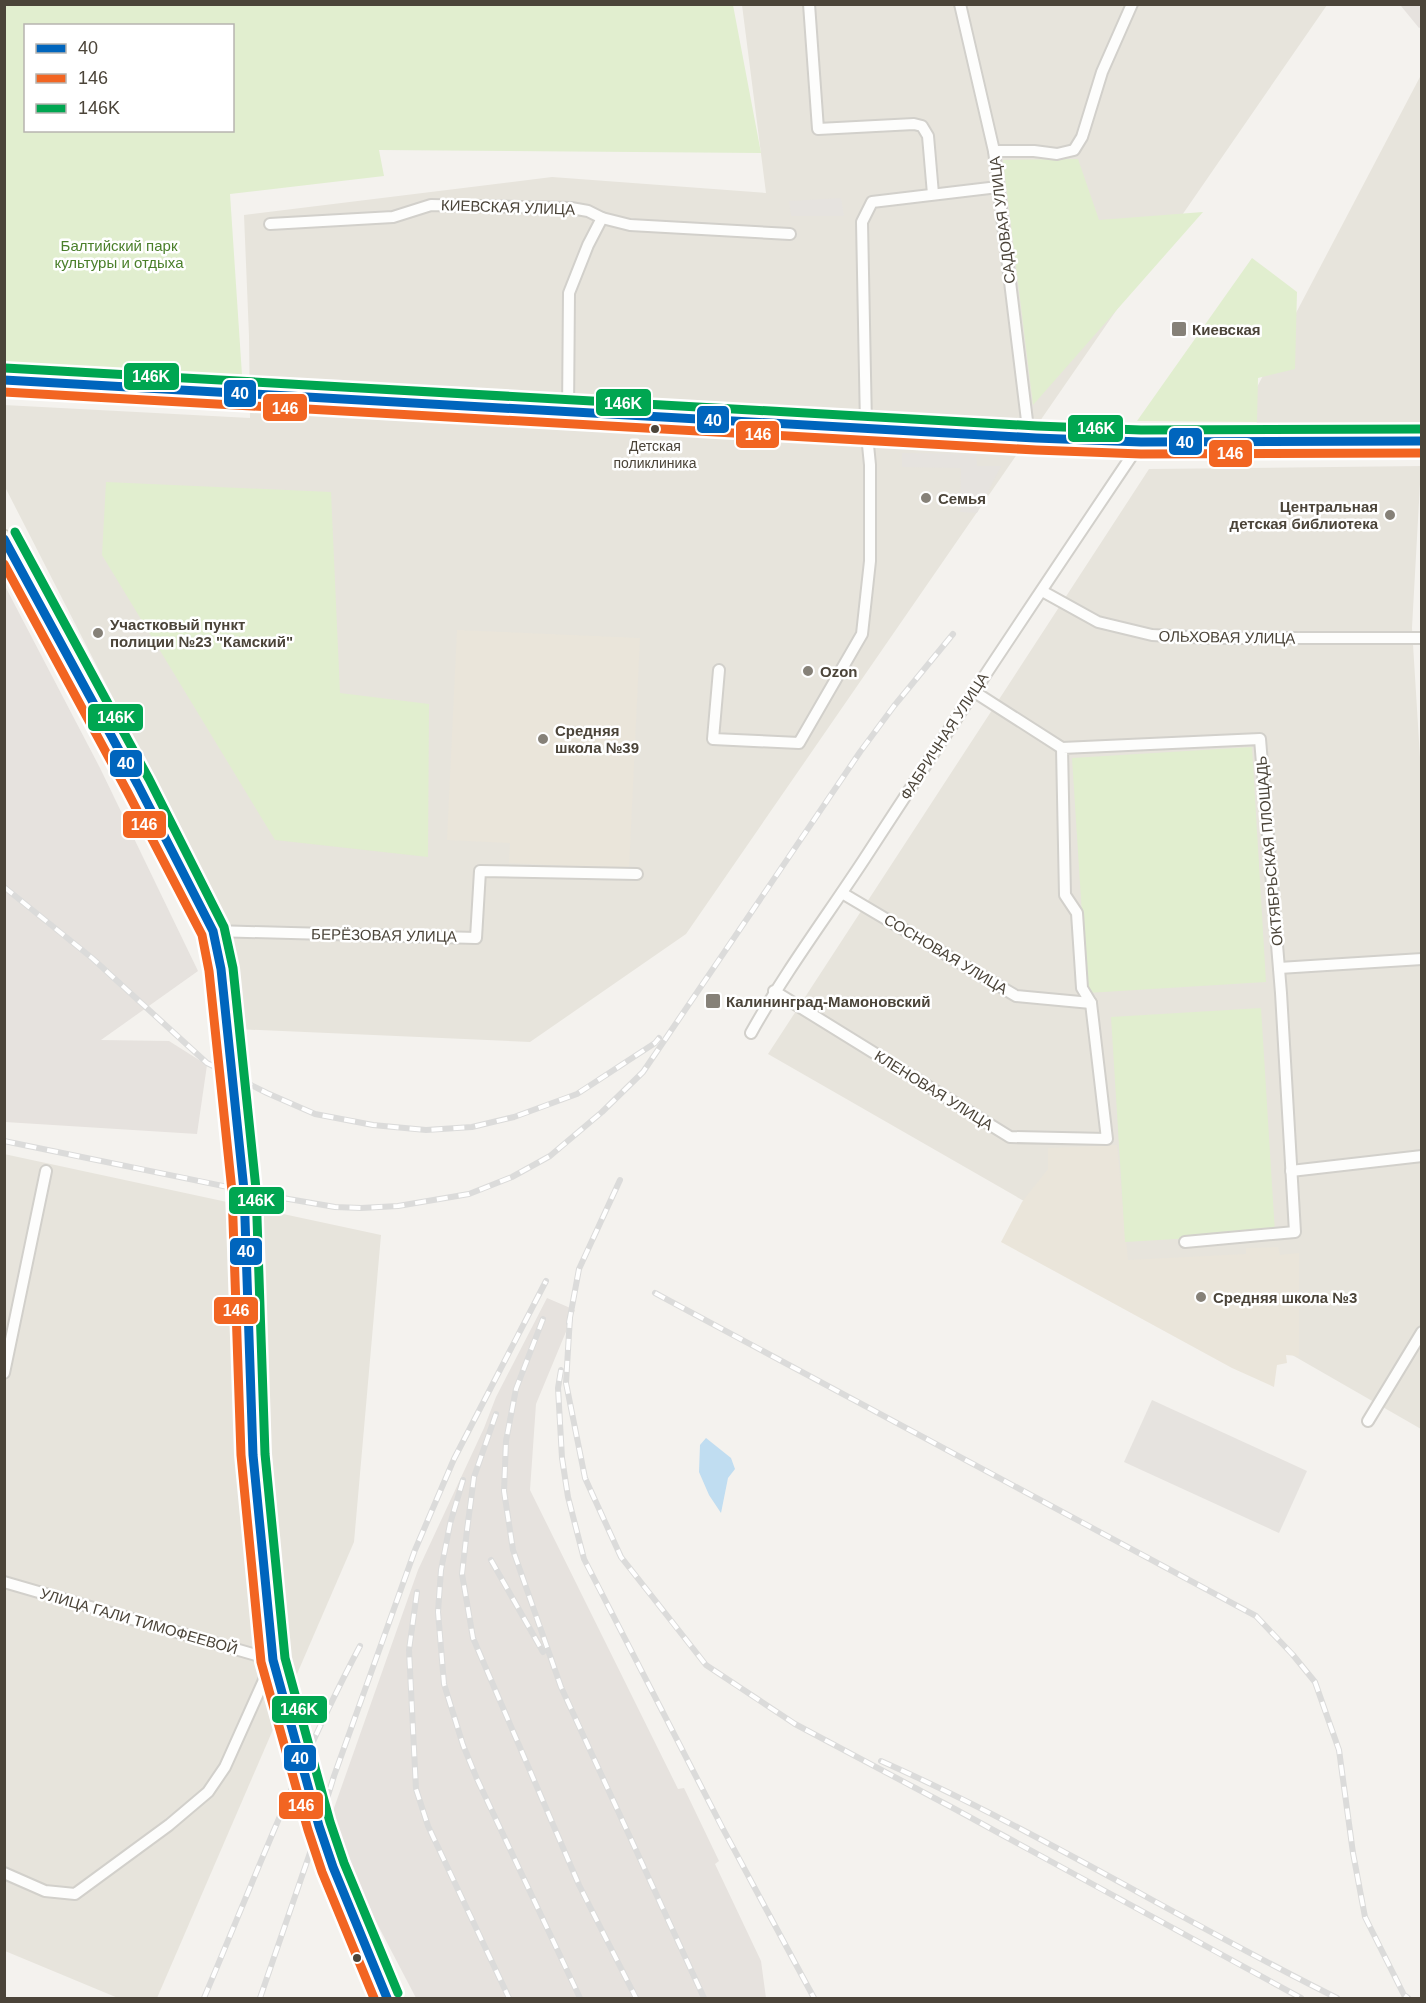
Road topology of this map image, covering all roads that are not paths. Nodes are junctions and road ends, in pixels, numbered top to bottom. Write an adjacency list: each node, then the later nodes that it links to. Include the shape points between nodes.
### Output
1 (808, 4): 6 (street, via 818,129 922,126 928,136)
2 (960, 4): 4 (street, САДОВАЯ УЛИЦА)
3 (1132, 4): 4 (street, via 1074,150 1058,154)
4 (994, 151): 5 (street, САДОВАЯ УЛИЦА)
5 (998, 187): 6 (street); 13 (street, САДОВАЯ УЛИЦА)
6 (933, 194): 12 (street, via 872,202 862,222)
7 (602, 218): 8 (street, КИЕВСКАЯ УЛИЦА, via 571,208 431,205 393,217); 9 (street, КИЕВСКАЯ УЛИЦА, via 630,225); 11 (street, via 568,293)
8 (270, 224)
9 (790, 234)
10 (4, 380): 11 (main road)
11 (568, 412): 12 (main road)
12 (866, 429): 13 (main road); 19 (street, via 870,561 862,634 799,743 713,739)
13 (1032, 438): 15 (main road)
14 (1422, 441): 15 (main road)
15 (1141, 442): 17 (street, ФАБРИЧНАЯ УЛИЦА)
16 (4, 538): 24 (main road)
17 (1042, 591): 18 (street, ОЛЬХОВАЯ УЛИЦА, via 1098,622 1152,635); 20 (street, ФАБРИЧНАЯ УЛИЦА)
18 (1422, 638)
19 (719, 670)
20 (973, 691): 21 (street); 23 (street, ФАБРИЧНАЯ УЛИЦА)
21 (1062, 748): 26 (street, ОКТЯБРЬСКАЯ ПЛОЩАДЬ, via 1260,739); 28 (street, via 1065,895 1077,913 1082,988)
22 (637, 874): 24 (street, БЕРЁЗОВАЯ УЛИЦА, via 480,871 476,938)
23 (842, 893): 27 (street, ФАБРИЧНАЯ УЛИЦА); 28 (street, СОСНОВАЯ УЛИЦА, via 1016,996)
24 (213, 932): 39 (main road, via 221,969 244,1190 253,1455)
25 (1422, 959): 26 (street)
26 (1279, 968): 31 (street, ОКТЯБРЬСКАЯ ПЛОЩАДЬ)
27 (774, 991): 28 (street, КЛЕНОВАЯ УЛИЦА, via 1010,1137 1107,1139); 29 (street, ФАБРИЧНАЯ УЛИЦА)
28 (1091, 1003)
29 (751, 1033)
30 (1422, 1156): 31 (street)
31 (1291, 1171): 33 (street, ОКТЯБРЬСКАЯ ПЛОЩАДЬ, via 1295,1232)
32 (46, 1172): 36 (street)
33 (1185, 1242)
34 (1422, 1332): 35 (street)
35 (1418, 1345): 37 (street)
36 (4, 1373)
37 (1368, 1421)
38 (4, 1582): 39 (street, УЛИЦА ГАЛИ ТИМОФЕЕВОЙ)
39 (273, 1660): 40 (street, via 225,1767 208,1792 169,1825 75,1894 45,1891); 41 (main road, via 319,1826)
40 (4, 1873)
41 (387, 1998)

